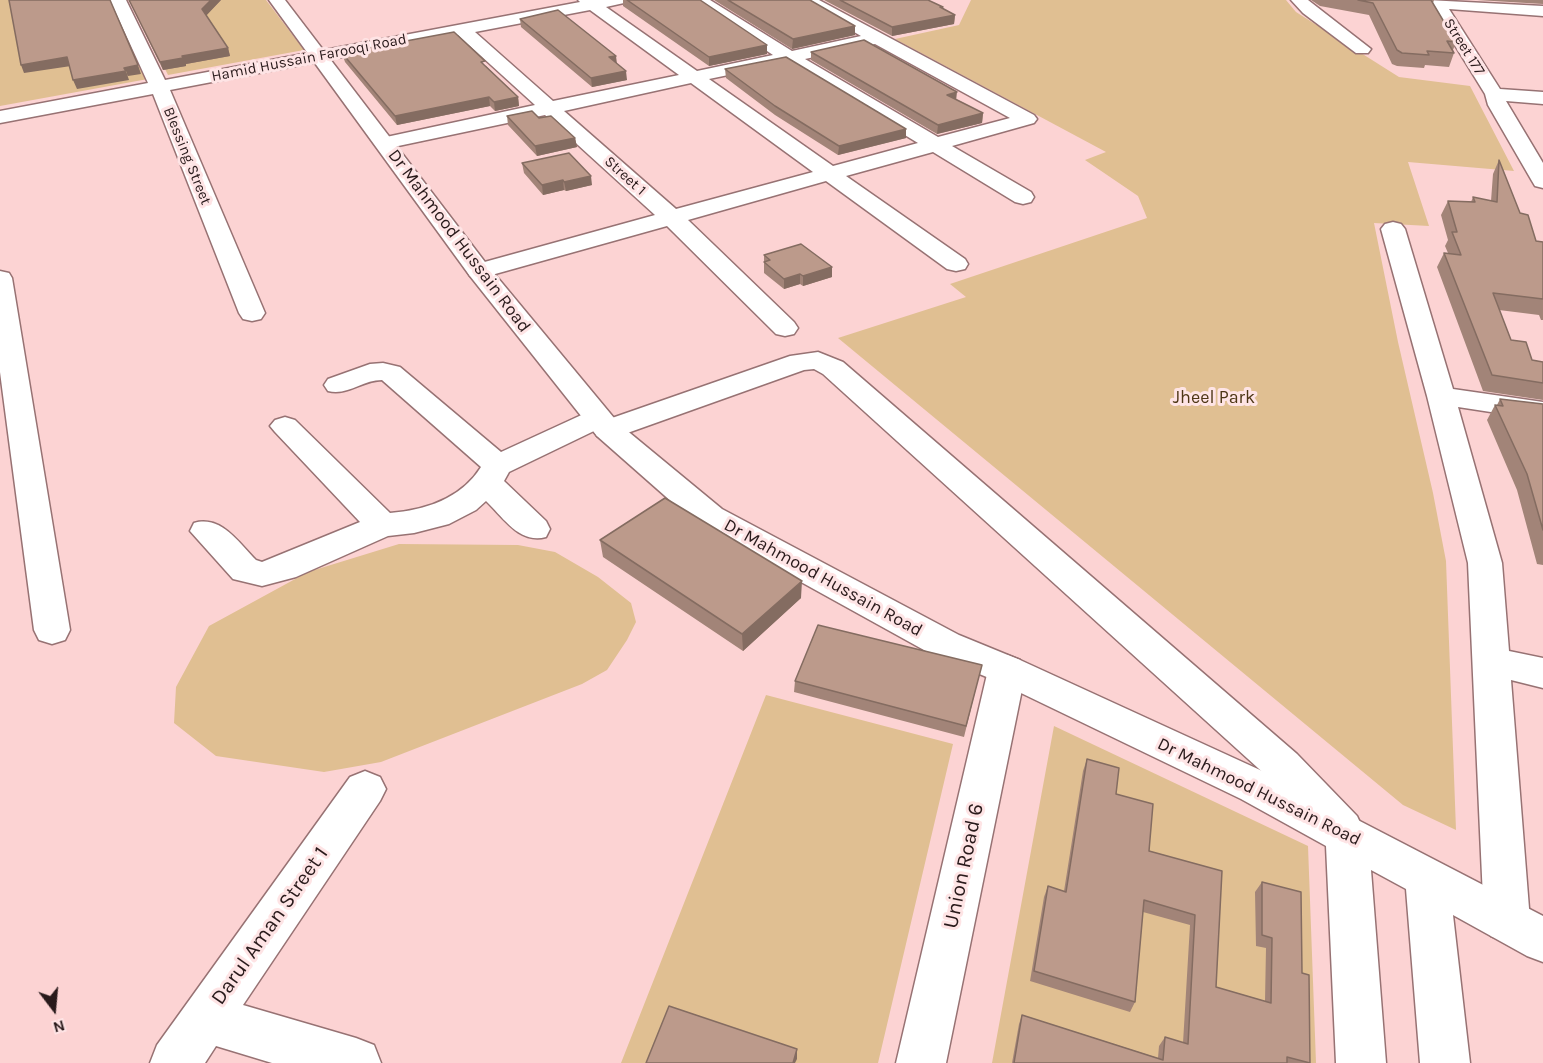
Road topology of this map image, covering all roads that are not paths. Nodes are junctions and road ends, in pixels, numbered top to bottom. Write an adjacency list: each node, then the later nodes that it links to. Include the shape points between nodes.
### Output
1 (118, 0): 16 (street, Blessing Street)
2 (277, 0): 13 (street, Dr Mahmood Hussain Road)
3 (618, 0): 7 (street, Hamid Hussain Farooqi Road)
4 (699, 0): 14 (street)
5 (807, 0): 11 (street)
6 (1299, 0): 12 (street)
7 (589, 2): 10 (street, Hamid Hussain Farooqi Road); 15 (street)
8 (1436, 2): 9 (street); 18 (street, Street 177)
9 (1543, 11)
10 (461, 29): 13 (street, Hamid Hussain Farooqi Road); 19 (street, Street 1)
11 (877, 38): 14 (street); 23 (street, via 1027,118)
12 (1362, 49)
13 (320, 55): 16 (street, Hamid Hussain Farooqi Road); 22 (street, Dr Mahmood Hussain Road)
14 (789, 57): 15 (street); 23 (street)
15 (694, 78): 19 (street); 24 (street)
16 (159, 86): 21 (street, Hamid Hussain Farooqi Road); 32 (street, Blessing Street)
17 (1543, 98): 18 (street)
18 (1496, 99): 20 (street); 25 (street, Street 177)
19 (548, 108): 22 (street); 27 (street, Street 1)
20 (1543, 109)
21 (0, 117)
22 (384, 143): 30 (street, Dr Mahmood Hussain Road)
23 (935, 145): 24 (street); 26 (street)
24 (831, 175): 27 (street); 29 (street)
25 (1543, 181)
26 (1023, 197)
27 (672, 218): 30 (street); 33 (street, Street 1)
28 (1393, 230): 35 (street)
29 (956, 264)
30 (479, 271): 37 (street, Dr Mahmood Hussain Road)
31 (0, 278): 43 (street)
32 (252, 314)
33 (785, 328)
34 (338, 385): 39 (street, via 368,373 390,373)
35 (1441, 396): 36 (street); 44 (street, via 1485,563)
36 (1543, 411)
37 (603, 424): 39 (street); 45 (street, Dr Mahmood Hussain Road, via 710,517 889,616); 48 (street, via 800,362 818,360 833,368 1283,766)
38 (285, 426): 40 (street)
39 (493, 474): 40 (street, via 465,502 438,516); 41 (street)
40 (382, 525): 42 (street, via 262,574 245,570)
41 (534, 529)
42 (206, 531)
43 (52, 630)
44 (1491, 661): 46 (street); 50 (street)
45 (1007, 670): 48 (street, Dr Mahmood Hussain Road, via 1256,787); 55 (street, Union Road 6)
46 (1543, 673)
47 (365, 789): 52 (street, Darul Aman Street 1)
48 (1347, 835): 49 (street, Dr Mahmood Hussain Road); 56 (street)
49 (1427, 878): 50 (street, Dr Mahmood Hussain Road); 57 (street)
50 (1507, 921): 51 (street, Dr Mahmood Hussain Road)
51 (1543, 940)
52 (206, 1019): 53 (street, Darul Aman Street 1); 54 (street)
53 (176, 1063)
54 (356, 1063)
55 (921, 1063)
56 (1361, 1063)
57 (1445, 1063)

